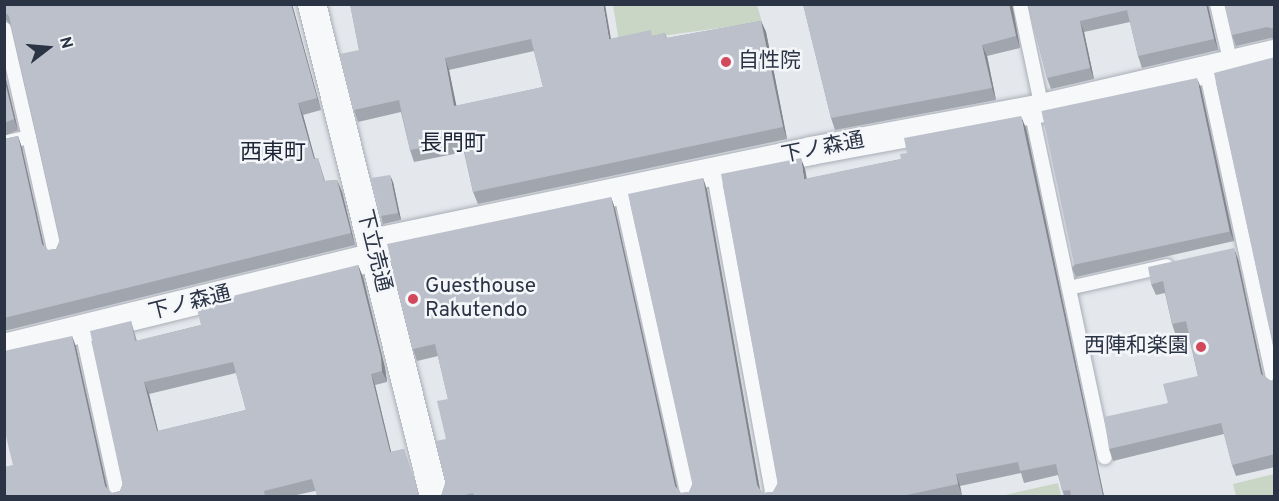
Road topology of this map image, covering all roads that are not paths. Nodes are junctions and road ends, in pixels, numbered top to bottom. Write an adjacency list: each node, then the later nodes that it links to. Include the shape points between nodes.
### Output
1 (312, 4): 12 (street, 下立売通)
2 (1020, 4): 7 (lane)
3 (1217, 4): 6 (lane)
4 (4, 29): 8 (lane)
5 (1275, 54): 6 (street, 下ノ森通)
6 (1219, 67): 7 (street, 下ノ森通); 18 (lane, via 1240,250)
7 (1037, 109): 10 (street, 下ノ森通); 15 (lane)
8 (29, 137): 9 (lane); 13 (lane)
9 (4, 143)
10 (713, 170): 11 (street, 下ノ森通); 23 (lane, via 774,496)
11 (620, 189): 12 (street, 下ノ森通); 22 (lane)
12 (373, 250): 16 (street, 下ノ森通); 21 (street, 下立売通)
13 (55, 253)
14 (1179, 263): 15 (lane)
15 (1069, 288): 19 (lane)
16 (82, 331): 17 (street, 下ノ森通); 20 (lane)
17 (4, 348)
18 (1275, 383)
19 (1105, 457)
20 (118, 496)
21 (434, 496)
22 (688, 496)
23 (770, 496)

